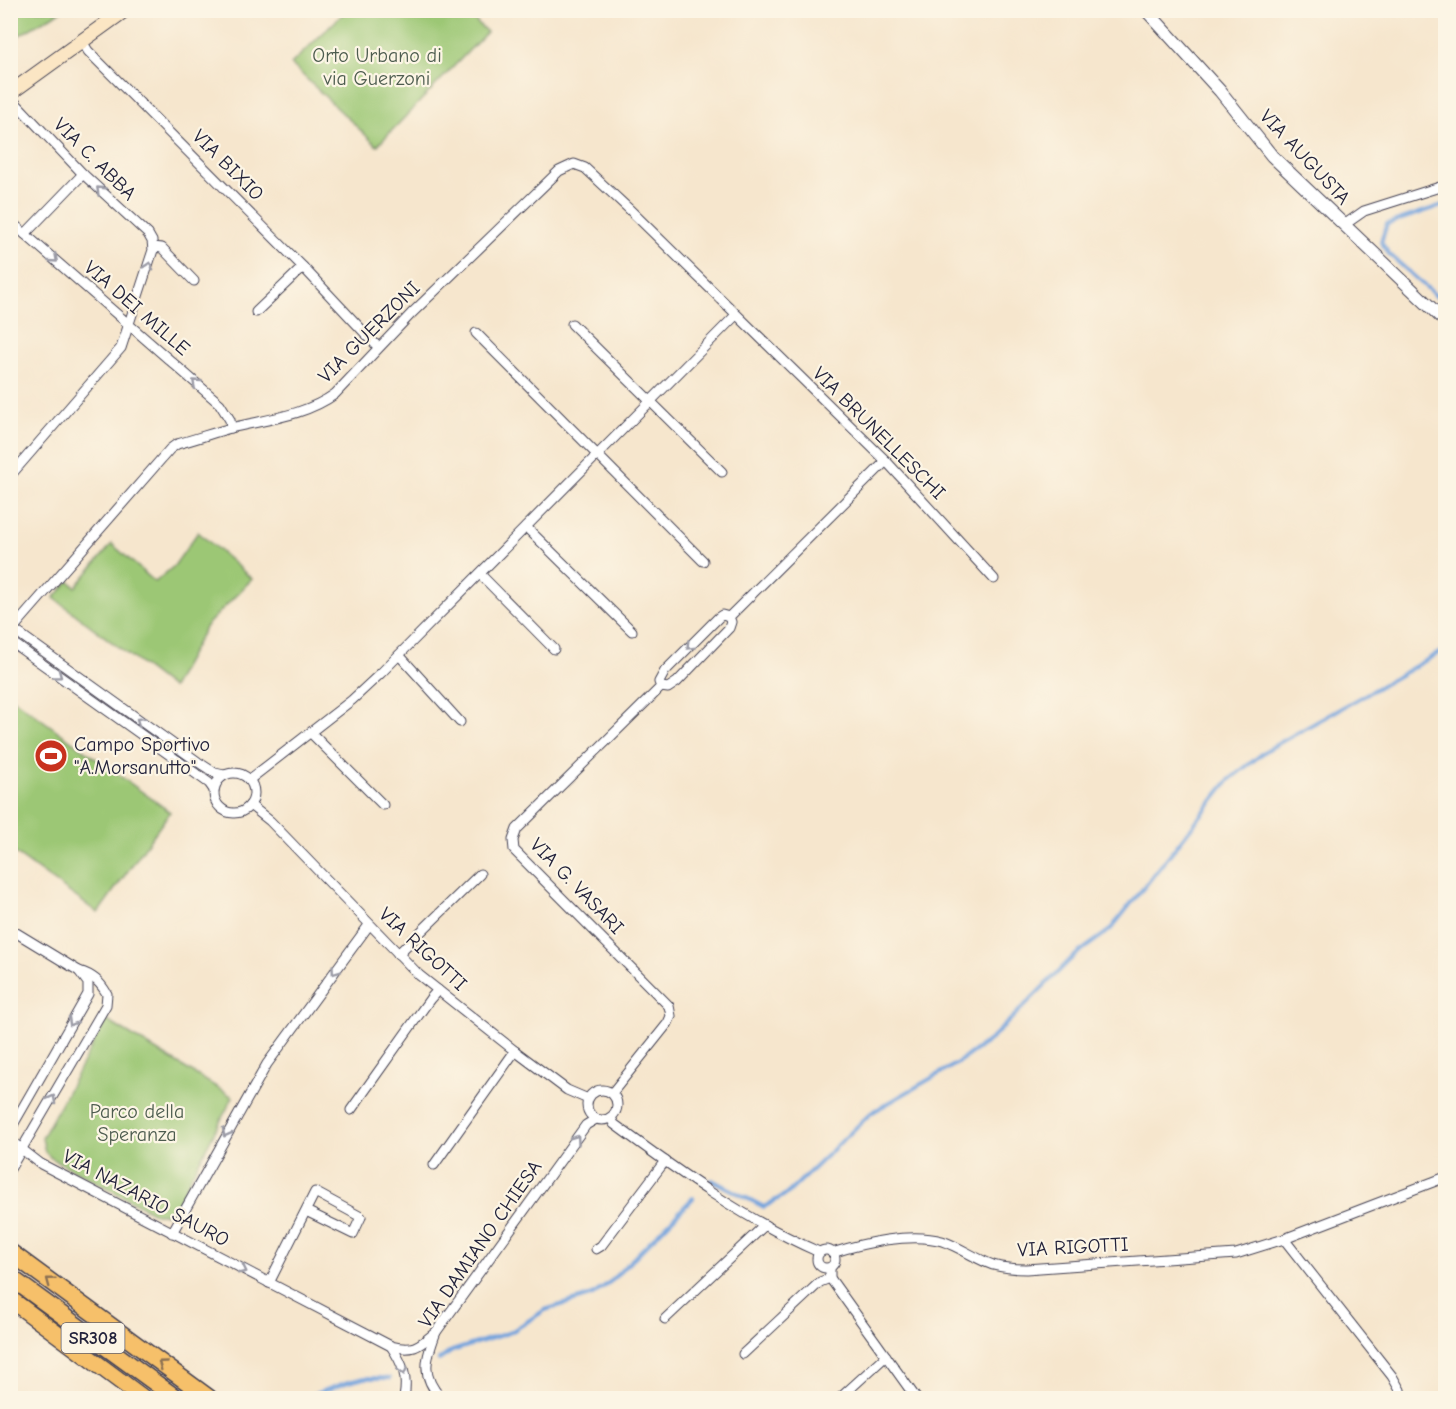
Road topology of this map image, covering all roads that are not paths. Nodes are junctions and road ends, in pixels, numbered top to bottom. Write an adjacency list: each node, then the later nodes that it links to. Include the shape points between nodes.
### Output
1 (125, 10): 3 (main road)
2 (1146, 10): 8 (street, VIA AUGUSTA, via 1220,91 1272,156)
3 (82, 41): 4 (main road); 11 (street, VIA BIXIO)
4 (10, 95): 5 (street, VIA C. ABBA)
5 (83, 174): 9 (street); 10 (street, VIA C. ABBA, one-way to 5, via 148,234)
6 (1446, 185): 8 (street, via 1364,211)
7 (10, 221): 9 (street, VIA DEI MILLE)
8 (1344, 225): 15 (street, VIA AUGUSTA)
9 (25, 234): 17 (street, VIA DEI MILLE, one-way to 17)
10 (153, 247): 12 (street, via 162,248); 17 (street, one-way to 10)
11 (303, 267): 13 (street); 19 (street, VIA BIXIO)
12 (194, 280)
13 (256, 312)
14 (736, 315): 19 (street, VIA GUERZONI, via 622,202 585,168 574,164 559,171); 20 (street); 23 (street, VIA BRUNELLESCHI)
15 (1446, 322)
16 (572, 324): 20 (street)
17 (130, 325): 21 (street, VIA DEI MILLE, one-way to 17, via 220,404); 25 (street, via 121,348)
18 (476, 333): 22 (street)
19 (378, 347): 21 (street, VIA GUERZONI, via 325,401 310,409)
20 (652, 402): 22 (street); 24 (street)
21 (231, 428): 31 (street, VIA GUERZONI, via 170,449)
22 (596, 455): 26 (street); 27 (street)
23 (886, 461): 29 (street, VIA BRUNELLESCHI); 30 (street, VIA G. VASARI)
24 (722, 472)
25 (10, 476)
26 (526, 527): 28 (street); 32 (street)
27 (703, 561)
28 (480, 574): 34 (street); 35 (street)
29 (994, 579)
30 (729, 617): 36 (street, VIA G. VASARI, via 729,628 677,682 668,688); 36 (street, VIA G. VASARI, one-way to 36, via 719,617 665,671 659,682)
31 (11, 629): 39 (street, one-way to 31, via 198,762)
32 (632, 631)
33 (10, 641): 41 (street, one-way to 41, via 192,770)
34 (554, 649)
35 (399, 655): 37 (street); 38 (street)
36 (661, 687): 51 (street, VIA G. VASARI, via 518,829 513,840 514,850 669,1006 668,1023)
37 (460, 722)
38 (311, 733): 40 (street); 43 (street)
39 (224, 775): 40 (street, via 239,773); 41 (street)
40 (249, 780): 42 (street, via 253,789)
41 (214, 790): 42 (street, via 216,801 224,810 240,812)
42 (250, 805): 45 (street, VIA RIGOTTI)
43 (383, 805)
44 (480, 873): 47 (street)
45 (369, 925): 47 (street, VIA RIGOTTI); 65 (street, one-way to 65, via 260,1074)
46 (10, 929): 48 (street)
47 (398, 954): 49 (street, VIA RIGOTTI)
48 (79, 970): 56 (street, one-way to 56, via 88,983 88,994); 58 (street, one-way to 48, via 106,1005 107,994 99,981)
49 (438, 990): 50 (street, VIA RIGOTTI); 53 (street)
50 (515, 1051): 52 (street, VIA RIGOTTI, via 567,1090); 60 (street)
51 (612, 1093): 52 (street, via 596,1090); 54 (street, via 618,1106)
52 (588, 1099): 55 (street, via 587,1108)
53 (351, 1110)
54 (611, 1118): 55 (street); 59 (street, VIA RIGOTTI)
55 (596, 1119): 77 (street, VIA DAMIANO CHIESA, one-way to 55, via 586,1125)
56 (10, 1130)
57 (10, 1140): 58 (street, VIA NAZARIO SAURO)
58 (23, 1149): 61 (street); 65 (street, VIA NAZARIO SAURO, via 41,1164)
59 (665, 1161): 64 (street, VIA RIGOTTI); 67 (street)
60 (434, 1165)
61 (10, 1169)
62 (1446, 1177): 66 (street, VIA RIGOTTI)
63 (306, 1211): 63 (street, via 315,1192 362,1217 352,1234); 74 (street)
64 (765, 1225): 69 (street, VIA RIGOTTI); 76 (street)
65 (172, 1233): 74 (street, VIA NAZARIO SAURO, one-way to 74)
66 (1284, 1239): 70 (street, VIA RIGOTTI, via 1236,1254 1026,1269 993,1264 943,1241 926,1238 889,1240); 88 (street, via 1392,1376)
67 (596, 1250)
68 (10, 1252): 83 (highway, one-way to 68)
69 (819, 1252): 70 (street, VIA RIGOTTI); 71 (street, via 818,1265)
70 (832, 1253): 71 (street, via 835,1262)
71 (830, 1268): 73 (street)
72 (10, 1277): 82 (highway, SR308)
73 (831, 1278): 79 (street, via 820,1282); 80 (street)
74 (269, 1283): 78 (street, VIA NAZARIO SAURO)
75 (10, 1299): 81 (highway)
76 (664, 1319)
77 (436, 1332): 78 (street, via 413,1349); 85 (street, VIA DAMIANO CHIESA, via 427,1358 427,1374)
78 (391, 1346): 84 (street, one-way to 84, via 405,1373)
79 (743, 1354)
80 (885, 1356): 86 (street); 87 (street)
81 (143, 1398)
82 (176, 1398)
83 (209, 1398)
84 (404, 1398)
85 (441, 1398)
86 (840, 1398)
87 (916, 1398)
88 (1401, 1398)

